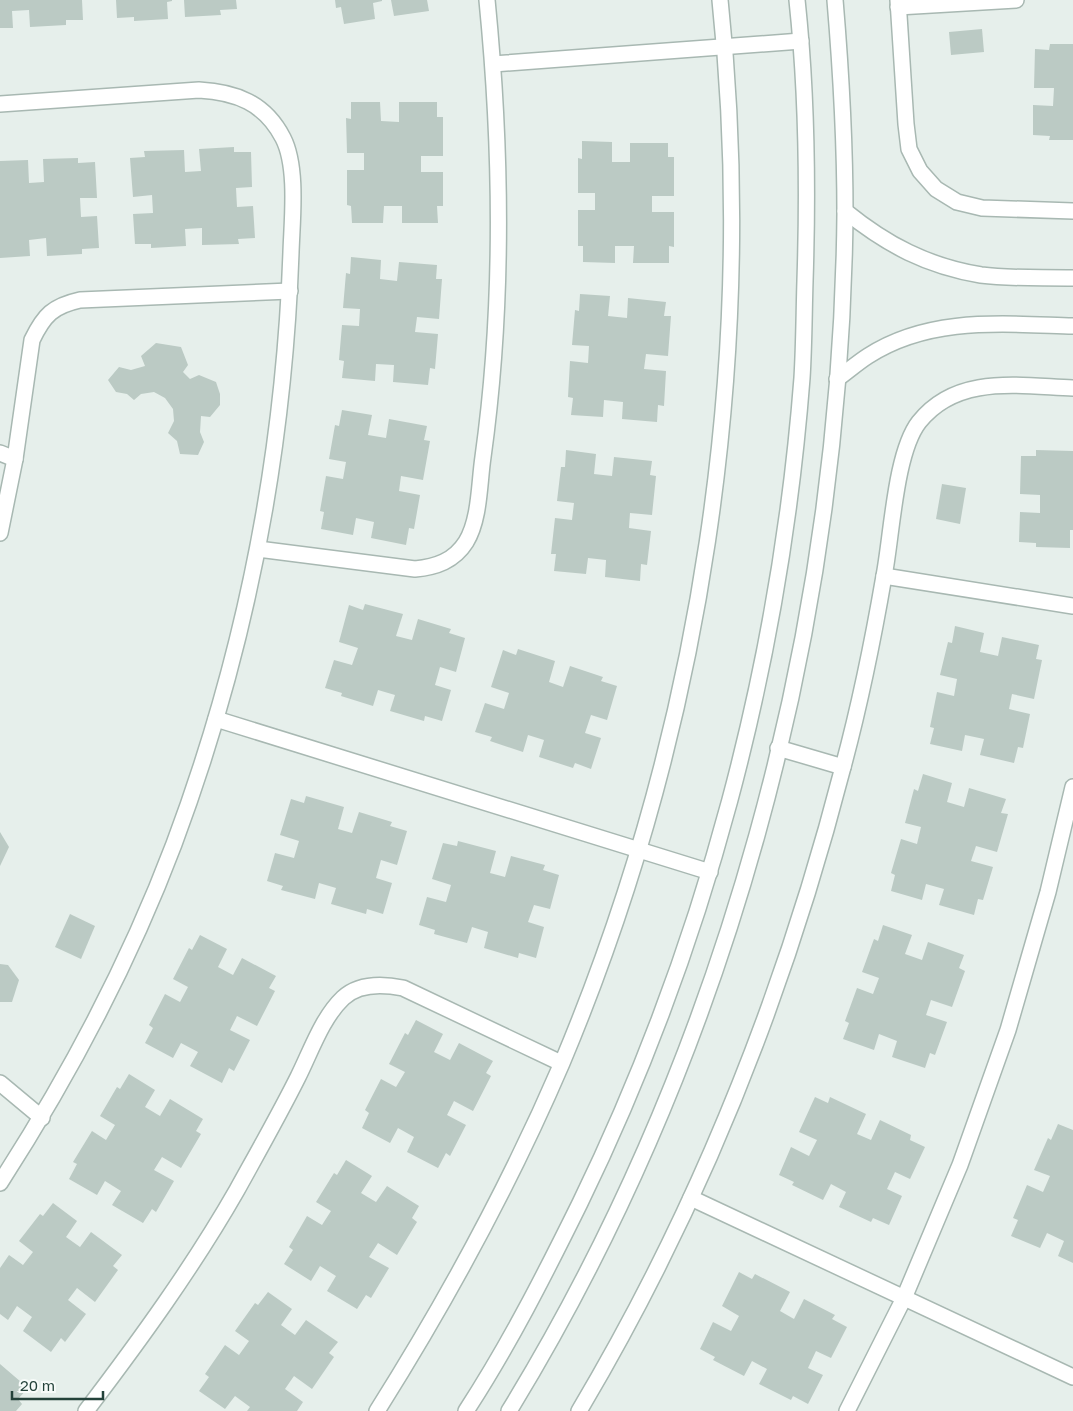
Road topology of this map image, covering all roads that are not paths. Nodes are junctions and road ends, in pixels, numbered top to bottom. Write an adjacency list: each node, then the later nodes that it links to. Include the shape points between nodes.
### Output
1 (487, 0): 9 (street)
2 (720, 0): 8 (street)
3 (797, 0): 7 (street)
4 (835, 0): 11 (street)
5 (1016, 0): 6 (street)
6 (898, 4): 12 (street, via 909,149 920,171 936,189 957,202 982,208)
7 (801, 41): 8 (street); 29 (street, via 807,209 800,396 783,544 753,709)
8 (725, 46): 9 (street); 28 (street, via 732,182 729,317 718,452 700,586 675,709)
9 (493, 64): 21 (street, via 498,157 494,343 486,435 473,527 466,542 444,563 415,569)
10 (0, 104): 14 (street, via 199,90 225,92 249,102 275,125 284,140 291,165)
11 (845, 211): 13 (street, via 875,235 909,254 945,267 983,275); 16 (street)
12 (1073, 211)
13 (1073, 278)
14 (290, 291): 19 (street, via 80,300 50,312 32,340); 21 (street, via 284,378)
15 (1073, 326): 16 (street, via 979,323 941,327 903,338 868,356)
16 (837, 379): 25 (street, via 825,503)
17 (1073, 388): 22 (street, via 978,386 955,393 935,406 918,423 906,444)
18 (0, 454): 19 (street)
19 (15, 459): 20 (street)
20 (0, 533)
21 (258, 549): 24 (street)
22 (884, 576): 23 (street); 26 (street)
23 (1073, 606)
24 (216, 719): 28 (street); 32 (street, via 173,846 134,939 91,1030)
25 (778, 748): 26 (street); 40 (street, via 745,877 704,1003 656,1126 600,1246 539,1363)
26 (844, 766): 34 (street, via 813,877 777,986)
27 (1073, 787): 35 (street, via 1048,892 1008,1030 960,1165)
28 (638, 849): 29 (street); 30 (street)
29 (710, 872): 39 (street, via 665,1006 612,1138 549,1266)
30 (562, 1063): 37 (street, via 403,988 383,984 363,987 344,997 330,1012 236,1192 152,1322); 38 (street, via 501,1195 433,1322)
31 (0, 1083): 32 (street)
32 (42, 1118): 33 (street)
33 (0, 1183)
34 (691, 1198): 35 (street); 41 (street, via 646,1291)
35 (904, 1298): 36 (street); 42 (street)
36 (1073, 1377)
37 (86, 1411)
38 (378, 1411)
39 (466, 1411)
40 (509, 1411)
41 (579, 1411)
42 (848, 1411)

